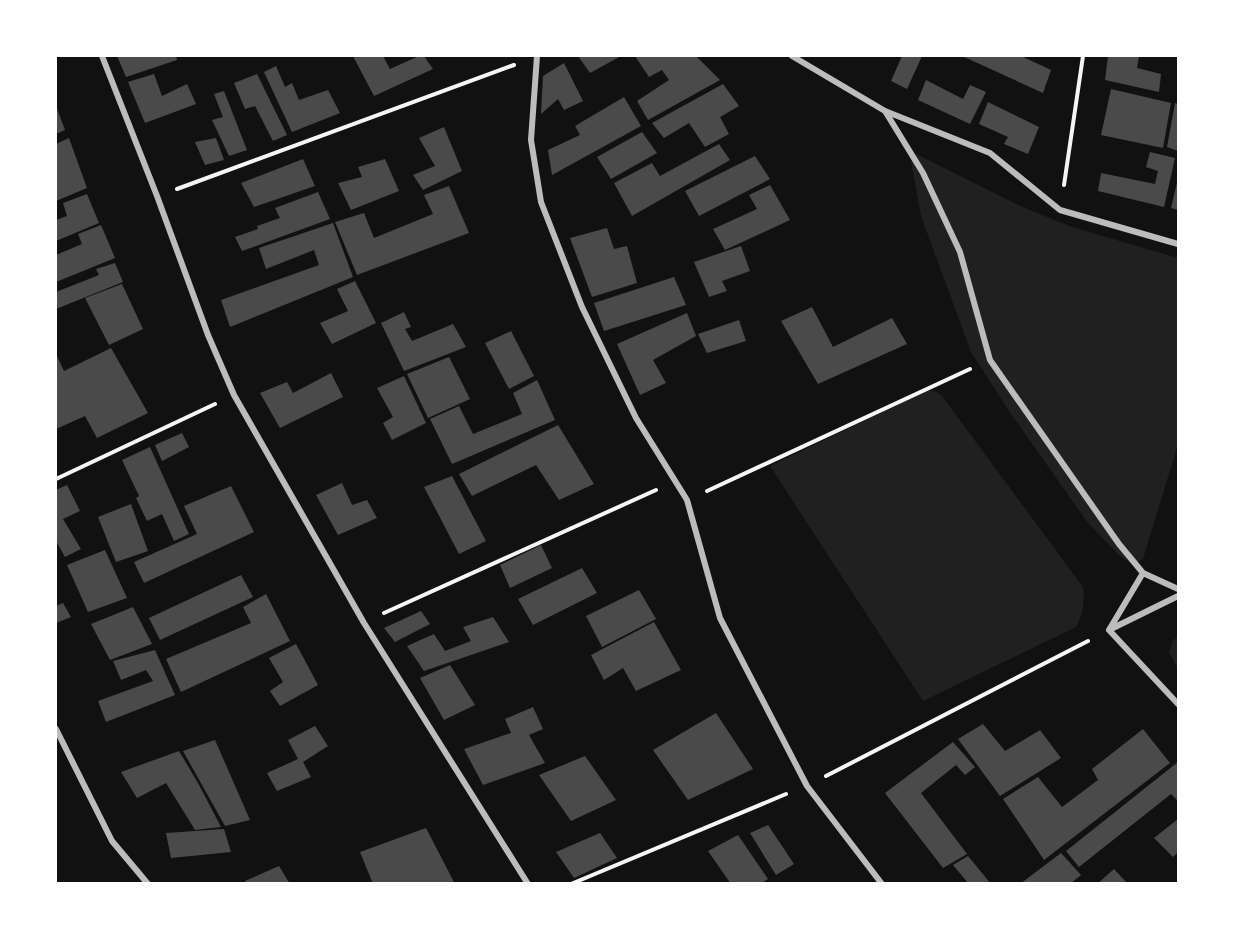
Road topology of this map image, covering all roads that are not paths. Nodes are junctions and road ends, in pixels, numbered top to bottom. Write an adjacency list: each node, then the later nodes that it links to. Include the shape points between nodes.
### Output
1 (102, 56): 13 (street, via 234,394 364,623)
2 (537, 56): 14 (street, via 531,140 541,202 582,307 636,418 687,500 720,618 807,786)
3 (792, 56): 4 (street)
4 (885, 111): 5 (street, via 990,153 1060,210); 6 (street, via 923,173 960,252 990,360)
5 (1179, 244)
6 (1143, 573): 7 (street); 9 (street)
7 (1179, 589)
8 (1179, 596): 9 (street)
9 (1108, 630): 10 (street)
10 (1179, 704)
11 (56, 729): 12 (street, via 111,841)
12 (148, 884)
13 (528, 884)
14 (882, 884)

